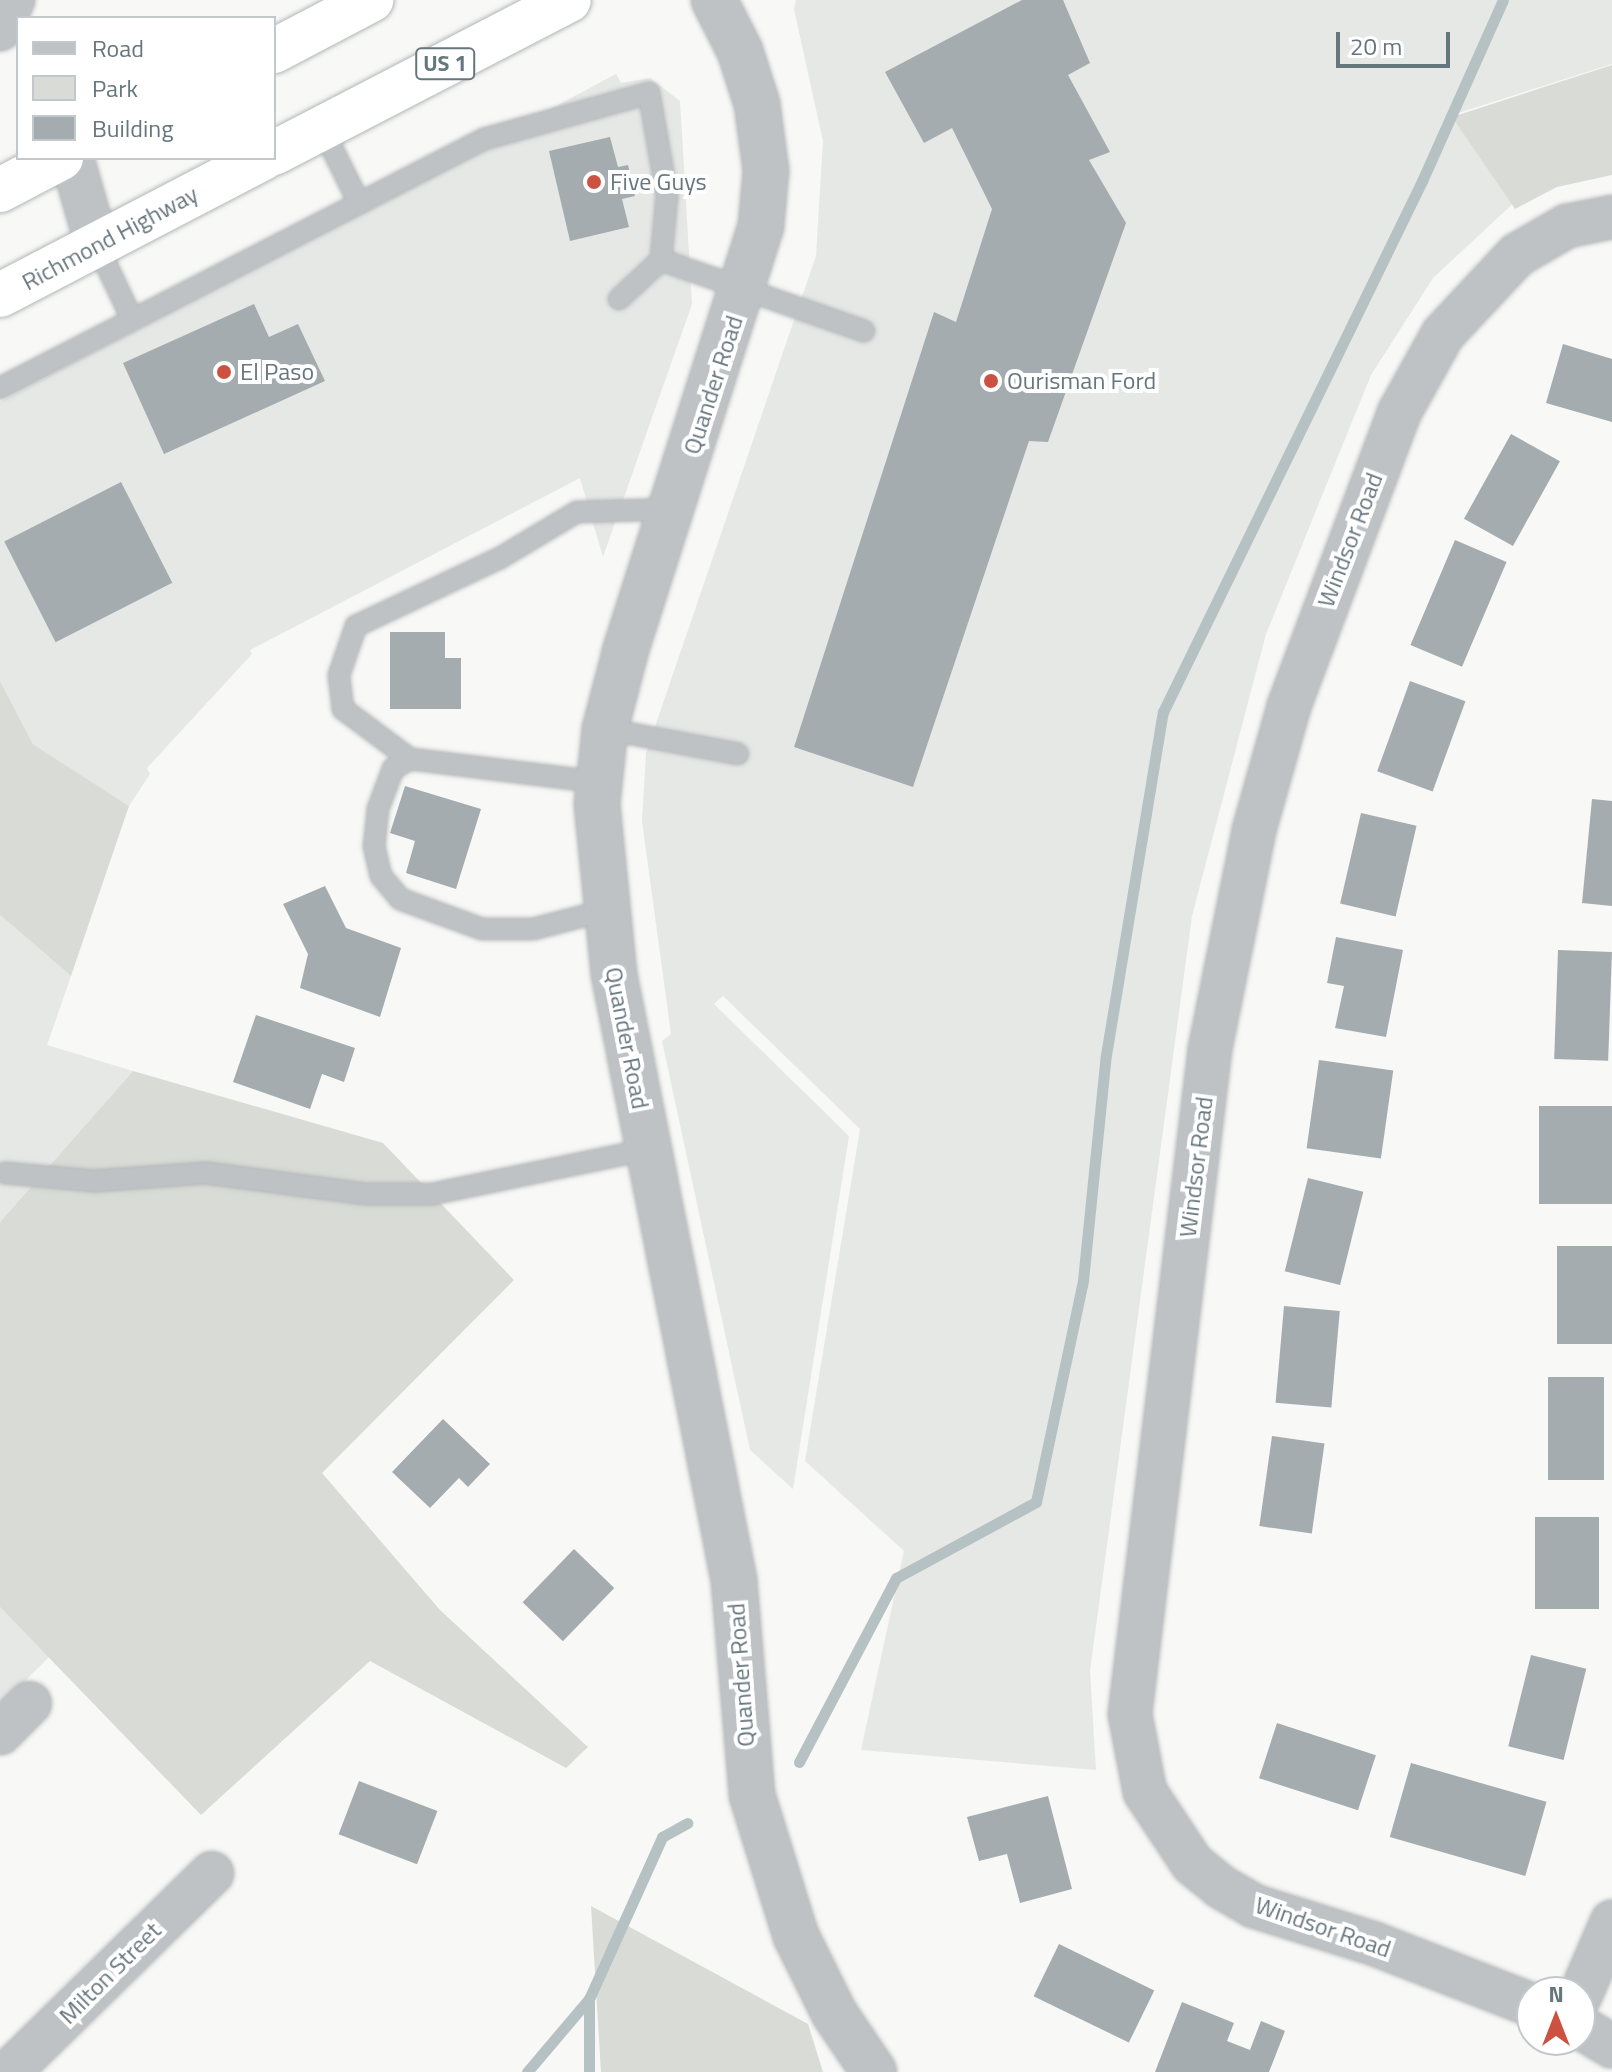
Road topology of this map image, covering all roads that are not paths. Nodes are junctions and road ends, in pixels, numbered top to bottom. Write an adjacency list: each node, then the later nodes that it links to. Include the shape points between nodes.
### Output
1 (13, 0): 5 (street)
2 (371, 0): 7 (highway)
3 (569, 0): 8 (highway, US 1)
4 (714, 0): 18 (street, Quander Road, via 740,51 757,104 766,171 761,226)
5 (0, 31): 6 (street)
6 (16, 46)
7 (276, 50)
8 (322, 128): 9 (highway, US 1); 14 (lane)
9 (276, 152)
10 (57, 160): 13 (highway)
11 (73, 160): 16 (street)
12 (259, 160): 16 (highway, Richmond Highway)
13 (0, 190)
14 (359, 203): 17 (lane, via 484,139 649,93 667,195); 21 (lane)
15 (1612, 217): 37 (street, Windsor Road, via 1567,226 1517,255 1443,334 1399,413 1289,706 1254,830 1210,1049 1130,1714 1145,1792 1165,1830 1220,1886 1254,1906 1448,1970)
16 (97, 245): 19 (highway, Richmond Highway); 21 (lane)
17 (661, 260): 18 (lane); 20 (lane)
18 (742, 291): 22 (lane); 24 (street, Quander Road)
19 (0, 295)
20 (619, 299)
21 (132, 319): 23 (lane)
22 (864, 331)
23 (0, 388)
24 (673, 509): 25 (street, Quander Road); 27 (lane, via 577,512 500,558 356,626 339,675 343,709)
25 (605, 729): 26 (lane); 28 (street, Quander Road)
26 (738, 754)
27 (410, 759): 28 (lane); 29 (lane, via 393,769 378,809 374,846 381,876 400,899 482,929 533,929)
28 (598, 782): 29 (street, Quander Road)
29 (607, 910): 30 (street, Quander Road, via 614,974)
30 (649, 1149): 31 (lane, via 432,1194 365,1194 206,1173 94,1181); 39 (street, Quander Road, via 734,1580 752,1795 796,1936 834,2013)
31 (5, 1173)
32 (30, 1703): 33 (street)
33 (0, 1733)
34 (212, 1873): 38 (street, Milton Street)
35 (1612, 1922): 36 (street)
36 (1589, 1976)
37 (1516, 1998)
38 (9, 2072)
39 (874, 2072)

